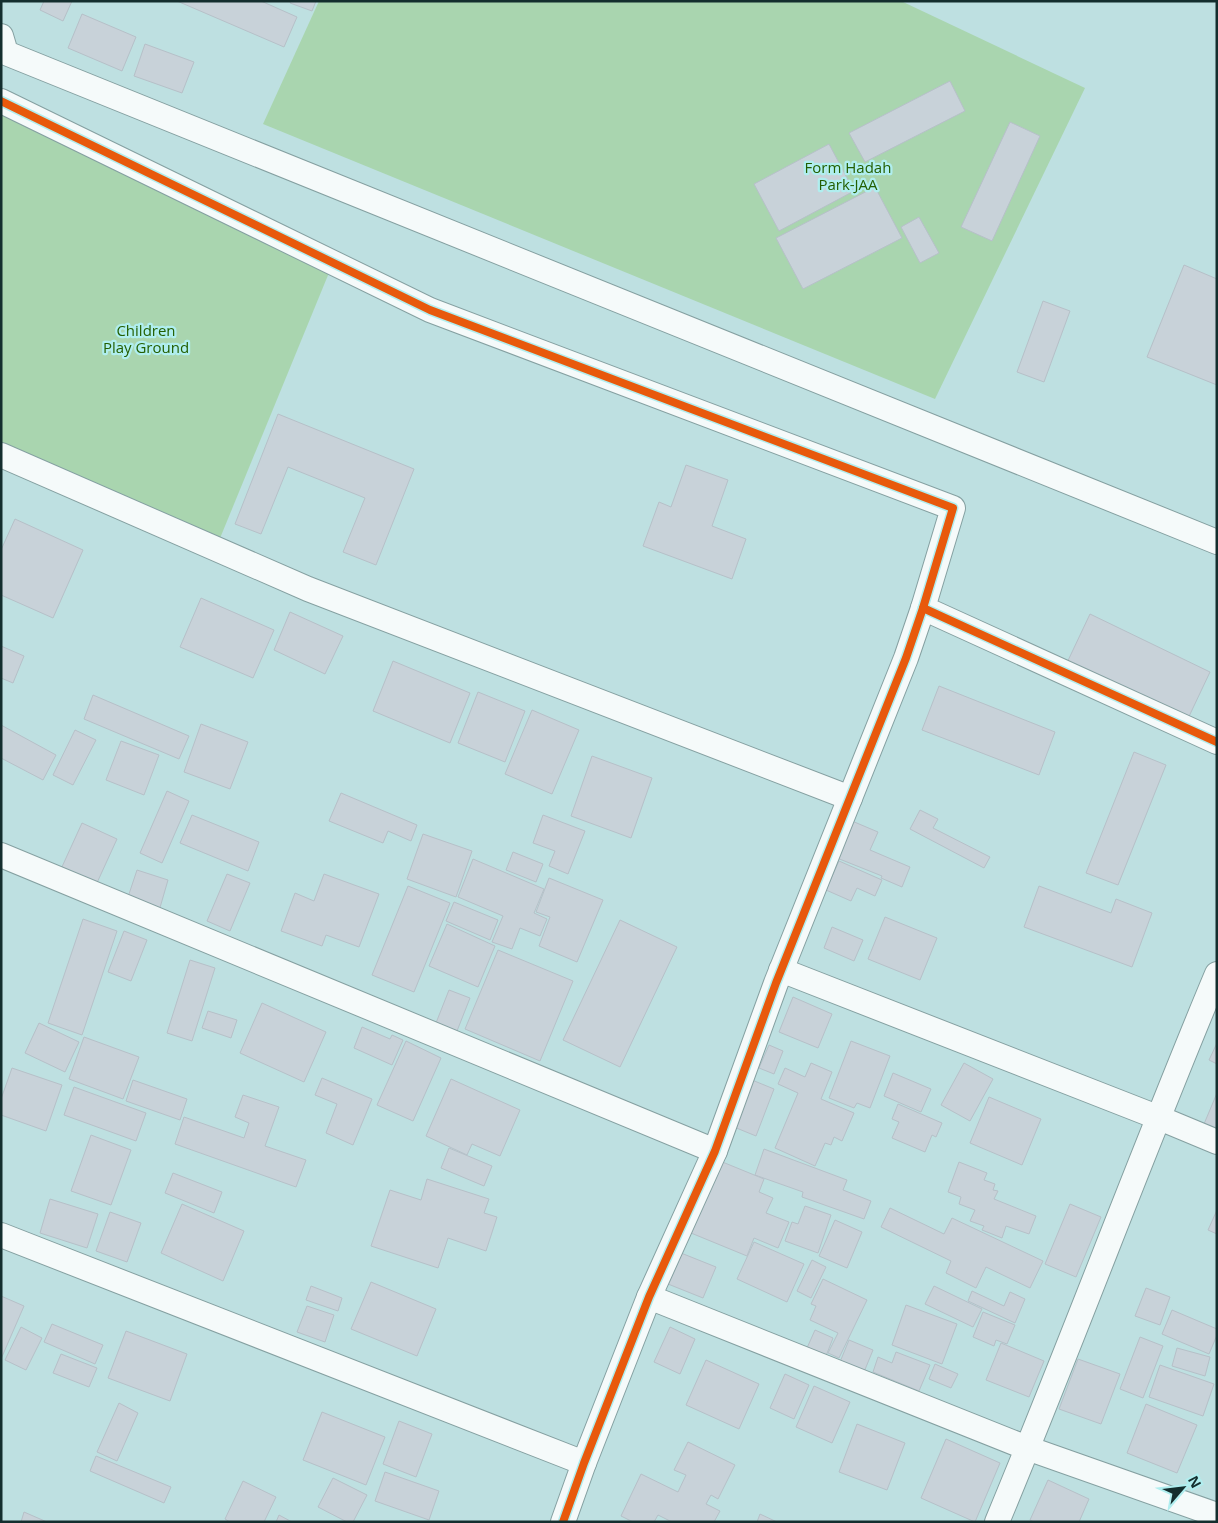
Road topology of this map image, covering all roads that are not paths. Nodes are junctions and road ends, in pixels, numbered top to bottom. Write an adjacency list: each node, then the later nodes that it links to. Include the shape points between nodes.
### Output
1 (3, 49): 4 (street)
2 (1, 101): 5 (street, via 430,310 953,508)
3 (1, 455): 7 (street, via 308,589)
4 (1217, 542)
5 (924, 608): 6 (street); 7 (street)
6 (1217, 742)
7 (850, 798): 9 (street)
8 (1, 855): 13 (street)
9 (782, 970): 11 (street); 13 (street)
10 (1217, 974): 11 (street)
11 (1158, 1117): 12 (street); 16 (street)
12 (1217, 1142)
13 (715, 1151): 15 (street)
14 (1, 1235): 17 (street)
15 (649, 1297): 16 (street); 17 (street)
16 (1028, 1448): 18 (street); 20 (street)
17 (584, 1463): 19 (street)
18 (1217, 1515)
19 (563, 1522)
20 (997, 1522)

